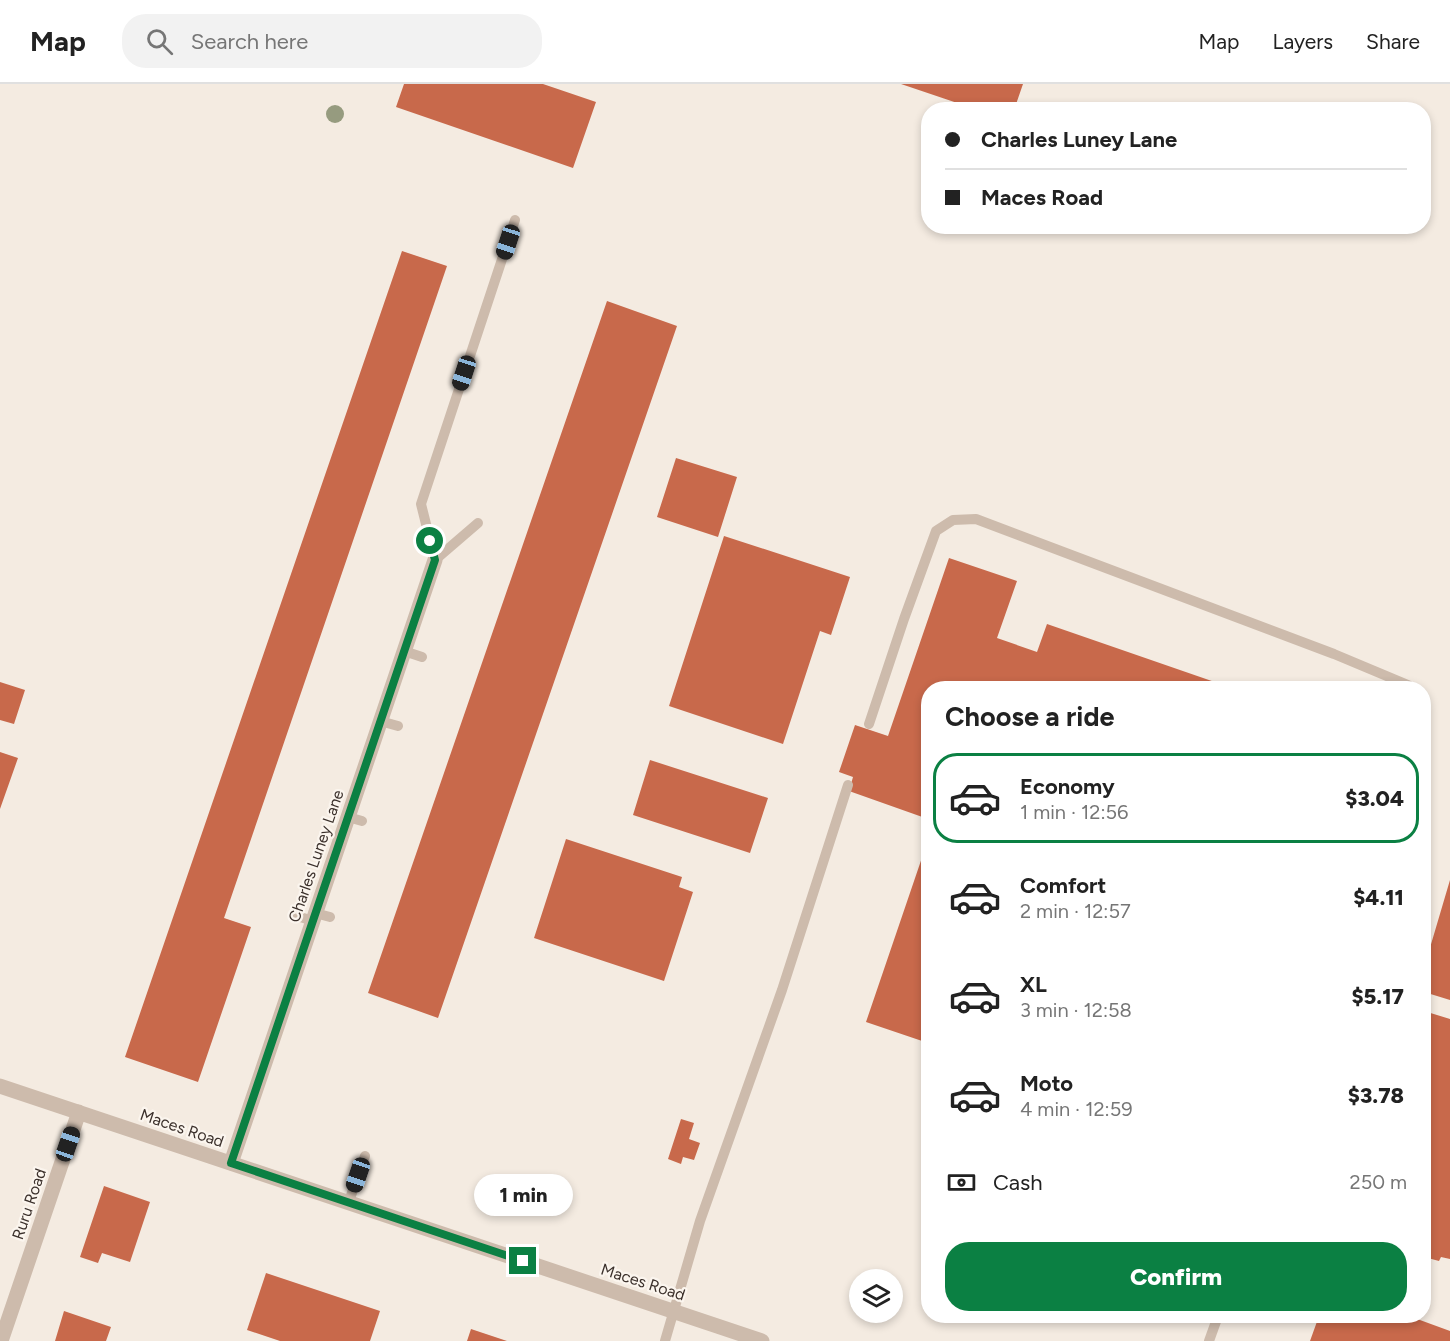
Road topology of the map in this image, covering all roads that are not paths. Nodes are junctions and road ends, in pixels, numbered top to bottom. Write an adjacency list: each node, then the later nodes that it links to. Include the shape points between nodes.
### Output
1 (515, 220): 3 (lane, via 421,504)
2 (478, 522): 3 (lane)
3 (435, 560): 4 (street, Charles Luney Lane)
4 (404, 651): 5 (lane); 7 (street, Charles Luney Lane)
5 (422, 657)
6 (1398, 681): 8 (lane, via 976,519 953,520 936,531)
7 (380, 720): 9 (lane); 12 (street, Charles Luney Lane, via 355,819)
8 (869, 724)
9 (398, 726)
10 (848, 784): 18 (lane, via 782,990 700,1221)
11 (297, 916): 12 (lane)
12 (320, 917): 16 (street, Charles Luney Lane)
13 (0, 1086): 14 (street, Maces Road)
14 (79, 1112): 16 (street, Maces Road); 20 (street, Ruru Road)
15 (365, 1156): 17 (lane)
16 (231, 1163): 17 (street, Maces Road)
17 (348, 1204): 18 (street, Maces Road)
18 (675, 1312): 21 (lane); 22 (street, Maces Road)
19 (1215, 1323): 23 (lane)
20 (1, 1341)
21 (665, 1341)
22 (762, 1341)
23 (1209, 1341)

